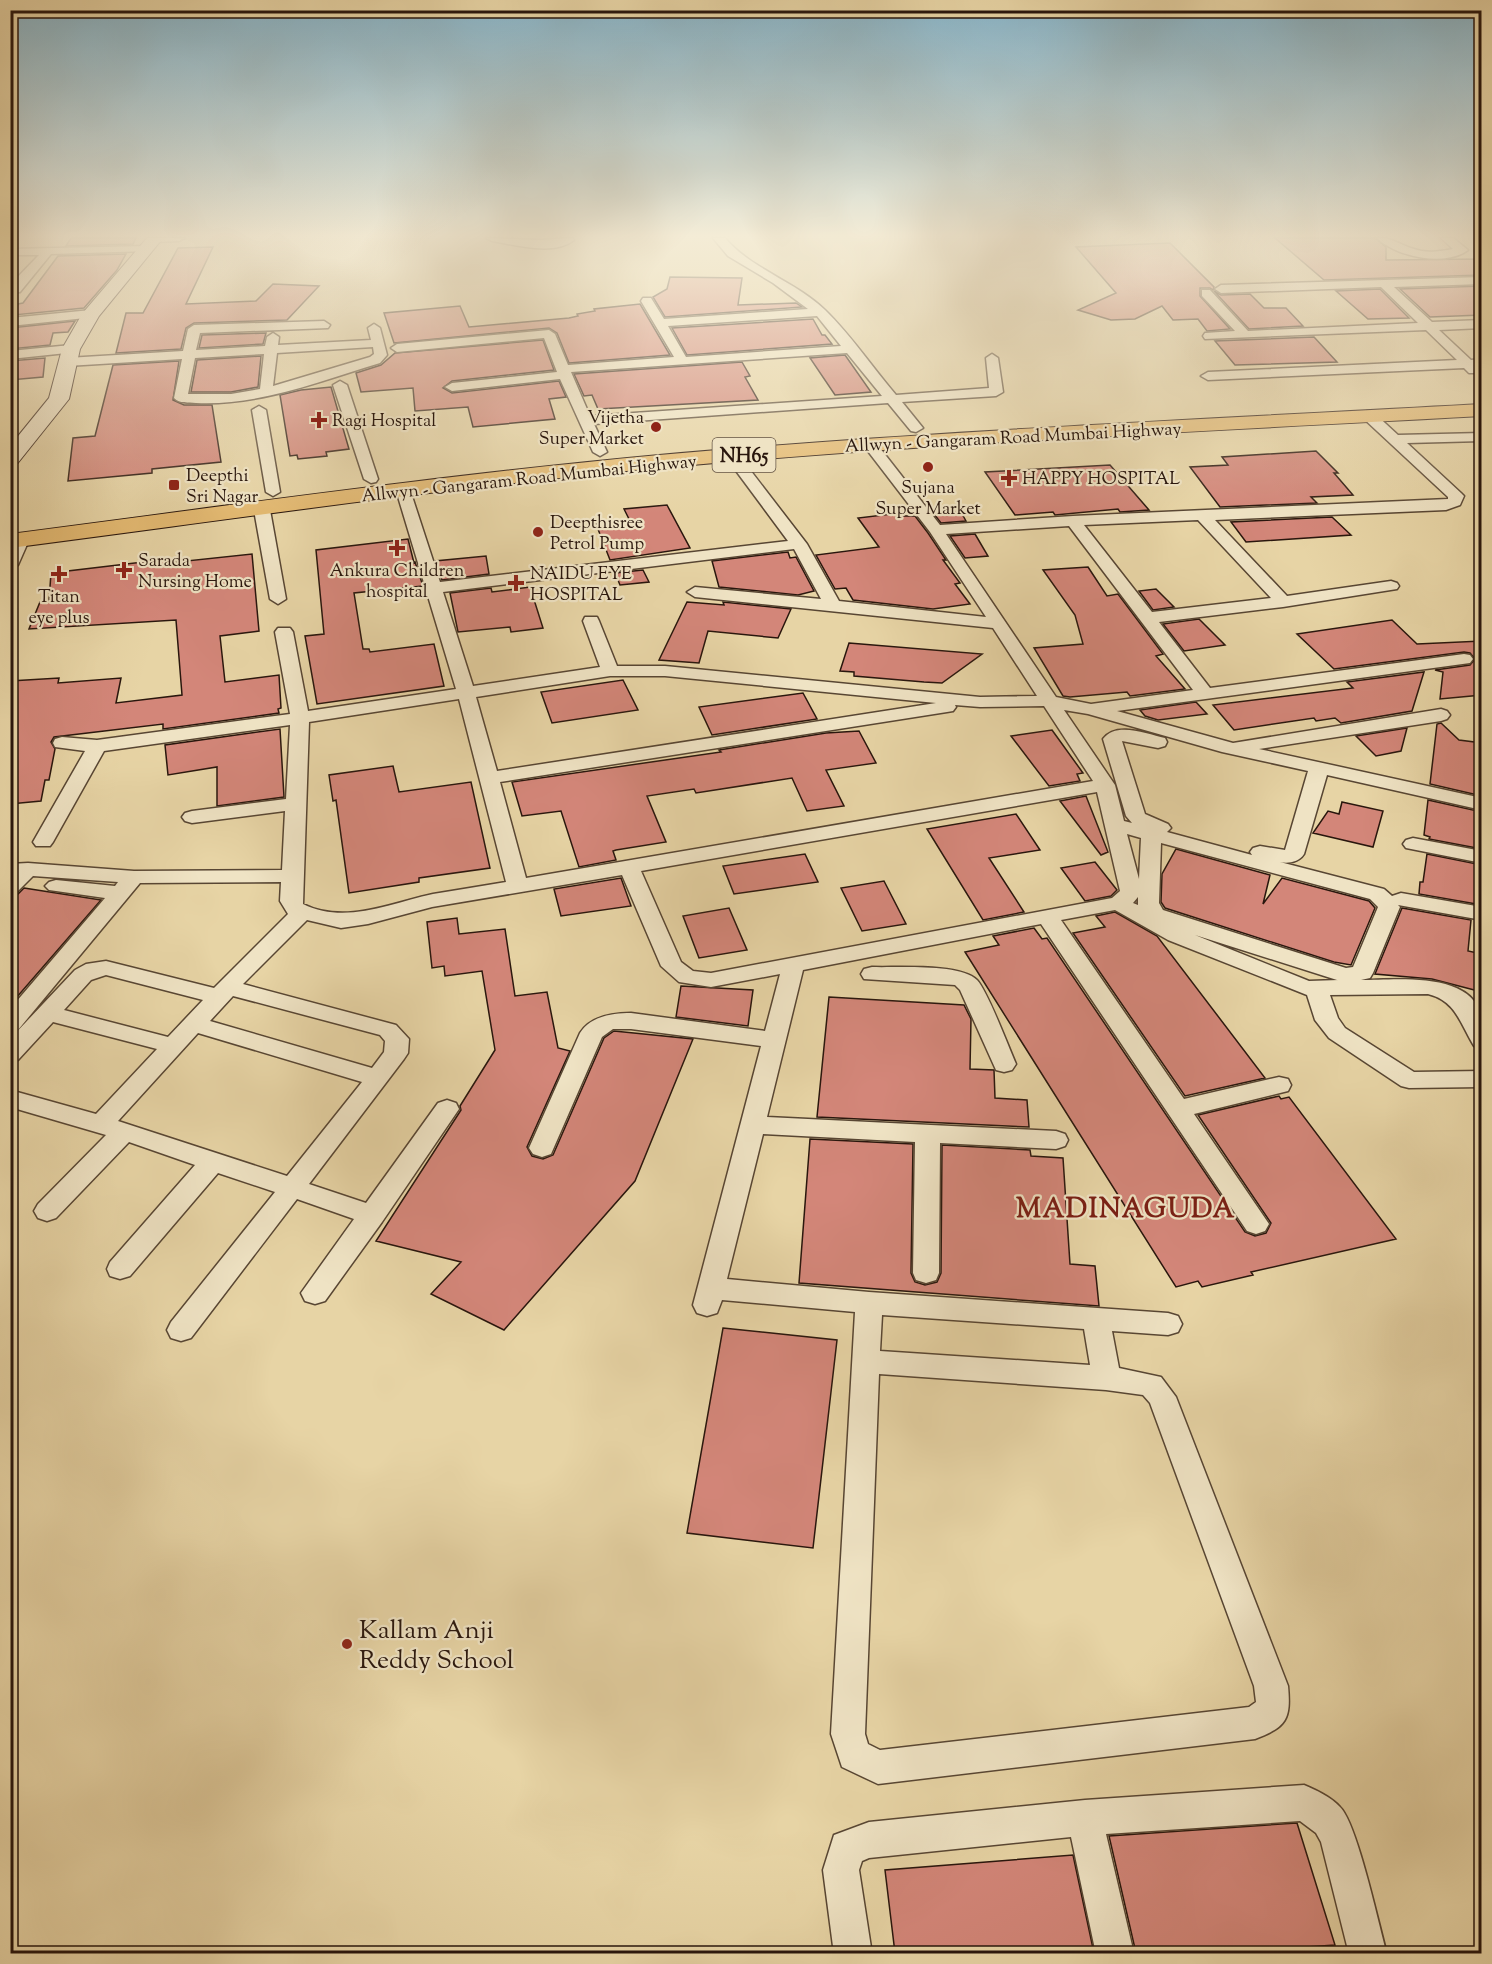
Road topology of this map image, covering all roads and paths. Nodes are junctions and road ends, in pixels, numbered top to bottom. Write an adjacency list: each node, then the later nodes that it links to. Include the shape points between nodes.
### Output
1 (83, 330): 18 (street)
2 (194, 330): 16 (street)
3 (274, 330): 15 (street)
4 (375, 330): 12 (street)
5 (664, 330): 20 (street)
6 (834, 330): 14 (street)
7 (1240, 330): 10 (street)
8 (1354, 330): 10 (street)
9 (1433, 330): 21 (street)
10 (1245, 335): 11 (street)
11 (1209, 336)
12 (379, 343): 15 (street); 27 (street, via 381,355 375,360)
13 (397, 348): 22 (street, via 549,334)
14 (850, 349): 20 (street); 29 (street)
15 (271, 350): 16 (street); 27 (street)
16 (188, 355): 18 (street); 27 (street, via 181,398 206,401)
17 (10, 356): 18 (street)
18 (69, 356): 40 (street, via 56,404)
19 (992, 358): 29 (street, via 996,392)
20 (682, 360): 22 (street)
21 (1475, 364): 23 (street); 24 (street)
22 (565, 372): 26 (street); 33 (street)
23 (1209, 376)
24 (1482, 377)
25 (340, 385): 41 (street)
26 (452, 387)
27 (266, 392)
28 (1482, 396): 34 (highway, Allwyn - Gangaram Road Mumbai Highway / NH65)
29 (891, 399): 33 (street); 34 (street)
30 (259, 410): 43 (street)
31 (1482, 410): 32 (highway, Allwyn - Gangaram Road Mumbai Highway / NH65)
32 (1368, 415): 36 (street); 37 (highway, Allwyn - Gangaram Road Mumbai Highway / NH65)
33 (586, 420): 38 (street)
34 (916, 428): 38 (highway, Allwyn - Gangaram Road Mumbai Highway / NH65)
35 (1482, 437): 36 (street)
36 (1394, 439): 44 (street, via 1456,496 1455,502)
37 (870, 446): 39 (highway, Allwyn - Gangaram Road Mumbai Highway / NH65); 46 (street)
38 (600, 452): 41 (highway, Allwyn - Gangaram Road Mumbai Highway / NH65)
39 (732, 456): 42 (highway, Allwyn - Gangaram Road Mumbai Highway / NH65); 48 (street)
40 (10, 460)
41 (371, 480): 43 (highway, Allwyn - Gangaram Road Mumbai Highway / NH65)
42 (403, 490): 43 (highway, Allwyn - Gangaram Road Mumbai Highway / NH65); 51 (street)
43 (268, 501): 47 (highway, Allwyn - Gangaram Road Mumbai Highway / NH65); 53 (street)
44 (1202, 515): 45 (street); 54 (street)
45 (1073, 521): 46 (street); 56 (street)
46 (936, 530): 58 (street)
47 (14, 536): 49 (street)
48 (799, 544): 51 (street); 55 (street)
49 (10, 565)
50 (1391, 586): 54 (street)
51 (434, 588): 62 (street)
52 (695, 592): 55 (street)
53 (278, 599)
54 (1283, 602): 56 (street)
55 (833, 605): 58 (street)
56 (1148, 618): 63 (street)
57 (591, 621): 61 (street)
58 (998, 624): 64 (street)
59 (284, 632): 68 (street)
60 (1464, 659): 63 (street)
61 (610, 671): 62 (street); 65 (street, via 664,671)
62 (466, 692): 68 (street); 74 (street)
63 (1204, 692): 66 (street)
64 (1047, 701): 65 (street); 66 (street); 75 (street)
65 (980, 702): 74 (street)
66 (1090, 709): 71 (street)
67 (1441, 715): 71 (street)
68 (300, 718): 70 (street); 76 (street)
69 (62, 743): 70 (street)
70 (97, 746): 81 (street)
71 (1229, 748): 72 (street)
72 (1252, 758): 73 (street); 73 (street, via 1130,736 1112,739 1140,821 1275,856 1294,854)
73 (1318, 773): 77 (street)
74 (489, 778): 88 (street)
75 (1105, 785): 79 (street); 84 (street)
76 (296, 804): 78 (street); 85 (street)
77 (1482, 804)
78 (192, 817)
79 (1115, 825): 80 (street); 90 (street, via 1131,891)
80 (1151, 834): 80 (street, via 1377,894 1389,907 1362,973 1346,975 1155,915 1148,903)
81 (43, 842)
82 (1413, 844): 83 (street)
83 (1482, 856)
84 (629, 867): 88 (street); 95 (street, via 672,966 687,977 725,980)
85 (293, 876): 87 (street); 91 (street, via 291,901)
86 (18, 877): 87 (street)
87 (127, 885): 101 (street)
88 (518, 886): 91 (street, via 341,921)
89 (1401, 899): 92 (street)
90 (1118, 903): 93 (street); 98 (street, via 1176,935 1306,988)
91 (302, 912): 99 (street)
92 (1482, 914)
93 (1046, 915): 94 (street); 113 (street)
94 (894, 944): 95 (street); 97 (street)
95 (794, 963): 103 (street)
96 (872, 974): 97 (street)
97 (898, 975): 107 (street, via 953,977 967,983)
98 (1316, 988): 104 (street, via 1441,989 1463,1005); 109 (street, via 1327,1020 1337,1033 1409,1080)
99 (223, 992): 100 (street, via 106,968 94,969 83,975); 102 (street); 108 (street, via 388,1030 397,1039 396,1053)
100 (47, 1013): 105 (street); 106 (street)
101 (10, 1024)
102 (194, 1024): 105 (street); 108 (street)
103 (774, 1040): 115 (street); 119 (street, via 631,1021 601,1025 592,1033)
104 (1482, 1040)
105 (174, 1046): 114 (street)
106 (10, 1054)
107 (1004, 1064)
108 (378, 1078): 121 (street)
109 (1482, 1079)
110 (1279, 1085): 113 (street)
111 (10, 1098): 114 (street)
112 (447, 1109): 123 (street)
113 (1178, 1109): 124 (street)
114 (101, 1124): 116 (street)
115 (752, 1125): 117 (street); 128 (street, via 709,1297)
116 (125, 1131): 120 (street); 122 (street)
117 (928, 1134): 118 (street); 126 (street)
118 (1056, 1140)
119 (542, 1148)
120 (214, 1160): 121 (street); 125 (street)
121 (291, 1186): 123 (street); 131 (street)
122 (47, 1211)
123 (373, 1215): 127 (street)
124 (1256, 1224)
125 (120, 1269)
126 (926, 1273)
127 (315, 1293)
128 (868, 1303): 129 (street); 132 (street)
129 (1096, 1319): 130 (street); 133 (street)
130 (1168, 1324)
131 (180, 1330)
132 (866, 1362): 133 (street); 133 (street, via 848,1734 854,1755 878,1767 1255,1723 1273,1710 1271,1686 1162,1397 1151,1385)
133 (1106, 1378)
134 (1085, 1818): 135 (street, via 869,1840 847,1848 841,1870); 136 (street); 137 (street, via 1304,1803 1329,1820)
135 (853, 1953)
136 (1115, 1953)
137 (1368, 1953)

